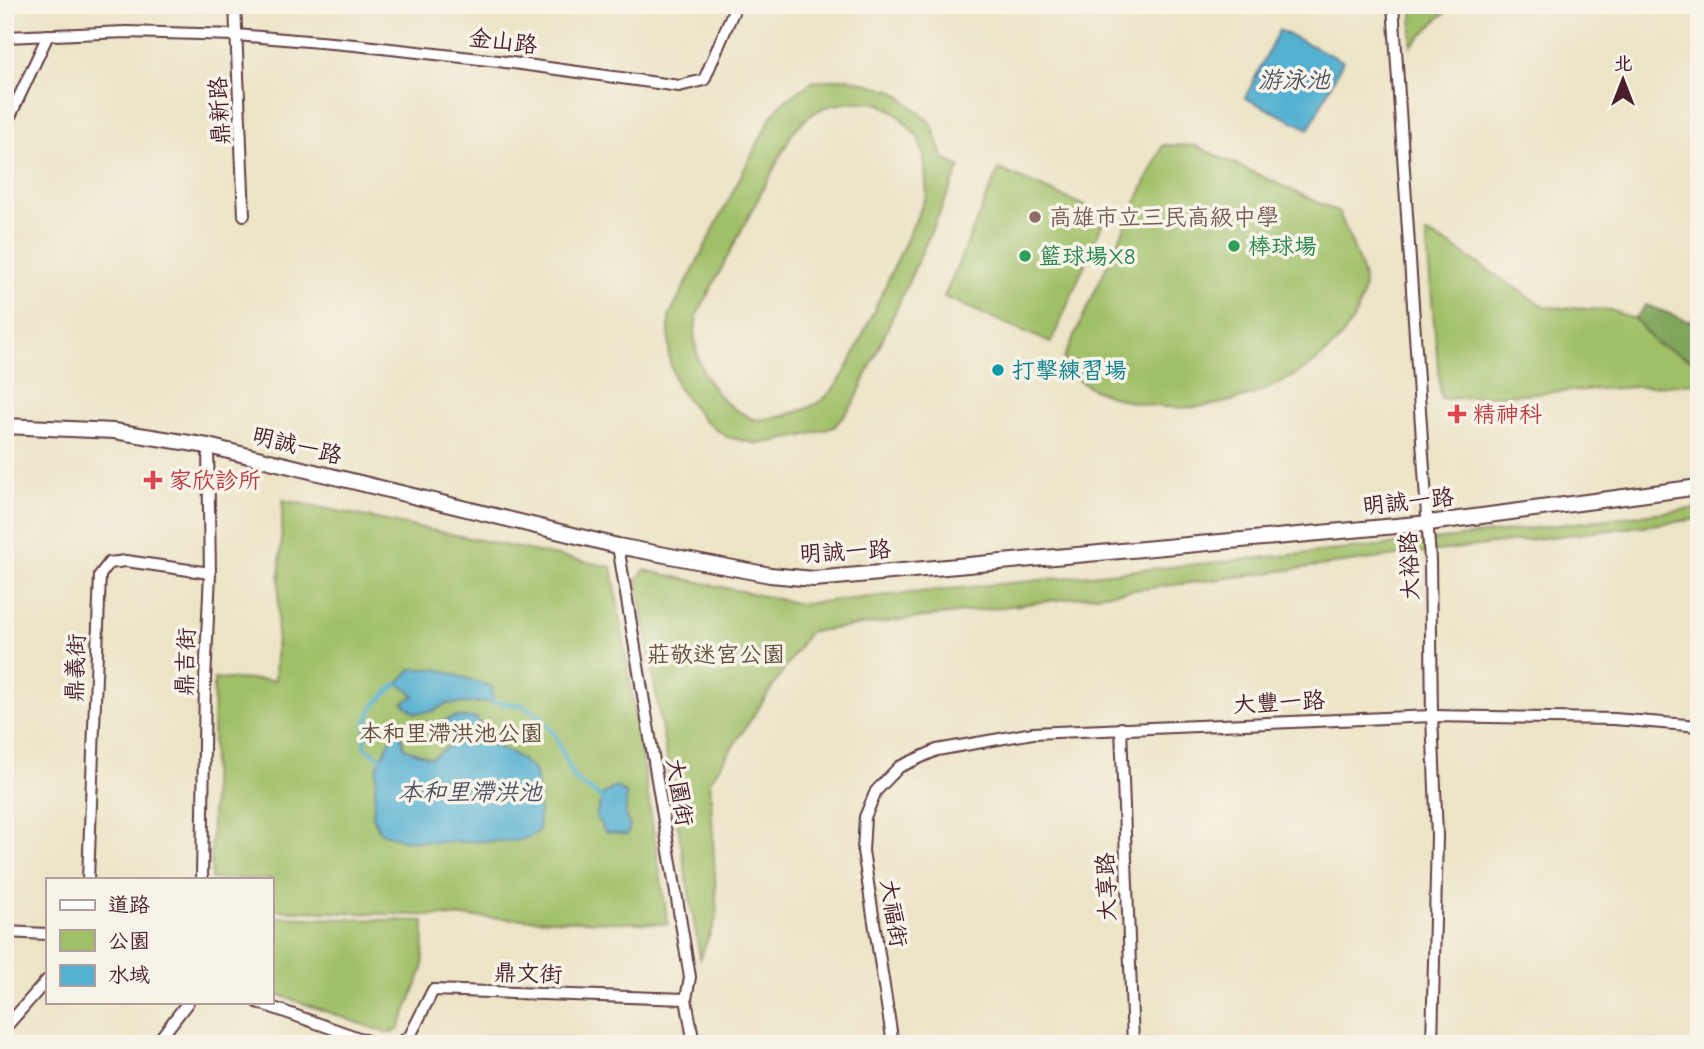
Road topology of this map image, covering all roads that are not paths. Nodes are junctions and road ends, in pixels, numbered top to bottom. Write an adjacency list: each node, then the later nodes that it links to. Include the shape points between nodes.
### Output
1 (234, 5): 5 (street, 鼎新路)
2 (736, 5): 5 (street, 金山路, via 704,80 679,86 498,61)
3 (1393, 5): 12 (street, 大裕路)
4 (48, 35): 5 (street, 金山路); 6 (street, 金山路); 7 (street)
5 (236, 35): 8 (street, 鼎新路)
6 (5, 37)
7 (5, 127)
8 (244, 215)
9 (5, 426): 10 (street, 明誠一路, via 114,430)
10 (208, 446): 13 (street, 明誠一路); 14 (street, 鼎吉街)
11 (1699, 487): 12 (street, 明誠一路)
12 (1429, 523): 13 (street, 明誠一路, via 814,579); 15 (street, 大裕路)
13 (618, 546): 24 (street, 大園街, via 690,977)
14 (210, 573): 19 (street, 鼎義街, via 126,561 109,563 100,575); 20 (street, 鼎吉街)
15 (1432, 716): 16 (street, 大豐一路, via 1614,719); 17 (street, 大豐一路); 34 (street, 大裕路, via 1437,836)
16 (1699, 726)
17 (1121, 728): 18 (street, 大豐一路, via 1032,733 937,750 899,767); 33 (street, 大享路)
18 (876, 791): 32 (street, 大福街, via 865,817 863,851)
19 (88, 878)
20 (202, 878)
21 (5, 932): 22 (street)
22 (46, 934)
23 (46, 981): 27 (street)
24 (686, 999): 30 (street, 鼎文街, via 433,990 410,1037); 31 (street, 大園街)
25 (186, 1004): 28 (street)
26 (263, 1004): 29 (street)
27 (5, 1028)
28 (156, 1044)
29 (376, 1044)
30 (399, 1044)
31 (694, 1044)
32 (894, 1044)
33 (1133, 1044)
34 (1432, 1044)

